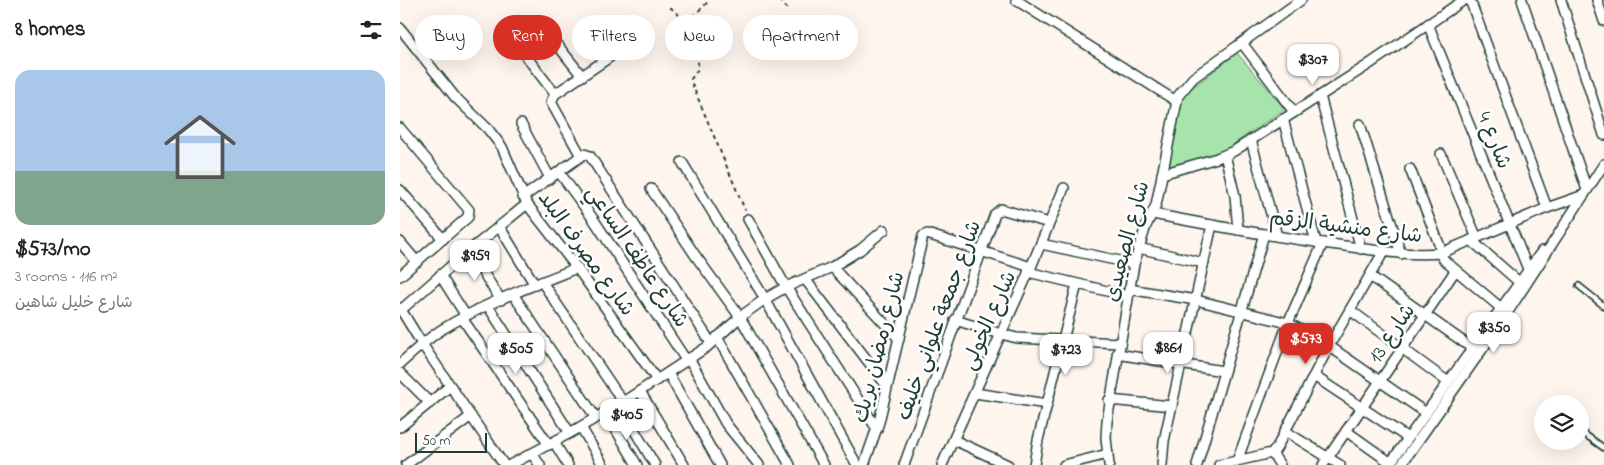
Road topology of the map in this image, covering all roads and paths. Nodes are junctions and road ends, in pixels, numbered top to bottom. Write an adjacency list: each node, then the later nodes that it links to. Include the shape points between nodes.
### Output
1 (710, 0): 13 (path)
2 (780, 0): 11 (path)
3 (1016, 0): 25 (street)
4 (1301, 0): 17 (street)
5 (1464, 0): 15 (street)
6 (1470, 0): 47 (street)
7 (1522, 0): 45 (street)
8 (1561, 0): 31 (street)
9 (1597, 0): 14 (street)
10 (670, 7): 12 (path)
11 (787, 9)
12 (679, 15)
13 (694, 15)
14 (1604, 22)
15 (1428, 24): 24 (street); 51 (street, شارع 4)
16 (400, 28): 46 (street, شارع مصرف البلد, via 455,97 502,146)
17 (1242, 43): 25 (street, via 1193,78); 26 (street)
18 (562, 51): 22 (street)
19 (528, 60): 23 (street)
20 (606, 60): 22 (street)
21 (697, 60): 49 (path, via 698,69 691,79 692,84)
22 (582, 76): 23 (street)
23 (555, 94): 35 (street, via 551,102)
24 (1320, 96): 26 (street); 65 (street)
25 (1176, 101): 40 (street, شارع الصعيدى)
26 (1294, 112): 27 (street)
27 (1283, 120): 32 (street); 62 (street)
28 (521, 124): 41 (street)
29 (1360, 124): 70 (street)
30 (400, 128): 59 (street, via 469,210 468,217)
31 (1604, 135)
32 (1251, 140): 34 (street); 58 (street)
33 (1441, 154): 60 (street)
34 (1225, 155): 40 (street); 55 (street, via 1233,185)
35 (581, 156): 39 (street); 106 (street, via 590,156)
36 (682, 162): 90 (street)
37 (1604, 164): 45 (street)
38 (1410, 169): 69 (street)
39 (559, 172): 41 (street); 114 (street, شارع عاطف الساعي)
40 (1162, 174): 48 (street, شارع الصعيدى)
41 (550, 178): 46 (street)
42 (1064, 188): 50 (street, شارع الخولى)
43 (651, 189): 101 (street)
44 (400, 190): 59 (street)
45 (1586, 192): 47 (street, شارع منشية الزقم); 56 (street)
46 (525, 200): 53 (street); 75 (street, شارع مصرف البلد)
47 (1547, 208): 51 (street, شارع منشية الزقم)
48 (1153, 214): 52 (street, شارع منشية الزقم); 64 (street, شارع الصعيدى)
49 (748, 219): 87 (street)
50 (1050, 223): 63 (street, شارع الخولى); 66 (street, شارع جمعة علواني خليف, via 999,210)
51 (1510, 224): 60 (street, شارع منشية الزقم); 77 (street, شارع 4)
52 (1212, 225): 55 (street, شارع منشية الزقم); 72 (street)
53 (499, 226): 67 (street); 84 (street)
54 (884, 230): 74 (street)
55 (1238, 230): 57 (street, شارع منشية الزقم)
56 (1560, 230): 77 (street); 182 (street, via 1502,321)
57 (1264, 234): 58 (street, شارع منشية الزقم); 97 (street)
58 (1277, 236): 62 (street, شارع منشية الزقم)
59 (442, 239): 71 (street)
60 (1474, 239): 69 (street, شارع منشية الزقم); 83 (street)
61 (400, 242): 71 (street)
62 (1320, 243): 65 (street, شارع منشية الزقم); 103 (street)
63 (1040, 244): 73 (street); 76 (street, شارع الخولى)
64 (1138, 248): 72 (street); 73 (street, شارع الصعيدى)
65 (1361, 248): 68 (street, شارع منشية الزقم)
66 (981, 250): 76 (street); 102 (street, شارع جمعة علواني خليف); 105 (street, شارع رمضان بريك, via 927,234 922,237)
67 (469, 251): 79 (street); 91 (street)
68 (1384, 251): 70 (street, شارع منشية الزقم); 81 (street)
69 (1440, 253): 70 (street, شارع منشية الزقم); 78 (street)
70 (1401, 254)
71 (417, 262): 80 (street)
72 (1204, 263): 92 (street)
73 (1134, 264): 88 (street, شارع الصعيدى)
74 (832, 267): 82 (street); 105 (street)
75 (577, 268): 84 (street); 121 (street, شارع مصرف البلد)
76 (1029, 269): 85 (street); 104 (street, شارع الخولى)
77 (1528, 269): 83 (street)
78 (1455, 271): 95 (street); 99 (street, شارع 13)
79 (440, 275): 96 (street); 100 (street)
80 (400, 276)
81 (1370, 276): 98 (street); 99 (street)
82 (805, 279): 87 (street); 125 (street)
83 (1519, 282): 95 (street)
84 (538, 284): 89 (street); 130 (street)
85 (1077, 284): 88 (street); 107 (street)
86 (1579, 286): 94 (lane)
87 (786, 287): 90 (street); 140 (street)
88 (1129, 292): 92 (street); 108 (street, شارع الصعيدى)
89 (513, 294): 91 (street); 137 (street)
90 (765, 299): 101 (street); 170 (street)
91 (502, 300): 93 (street)
92 (1196, 300): 97 (street); 116 (street)
93 (488, 306): 100 (street); 143 (street)
94 (1604, 306)
95 (1500, 308): 112 (street)
96 (400, 309): 109 (street)
97 (1241, 310): 103 (street); 117 (street)
98 (1350, 310): 110 (street); 111 (street)
99 (1424, 315): 111 (street, شارع 13); 112 (street)
100 (464, 317): 109 (street); 147 (street)
101 (740, 317): 106 (street); 169 (street)
102 (955, 320): 104 (street); 172 (street, شارع جمعة علواني خليف)
103 (1288, 323): 110 (street); 152 (street)
104 (1001, 334): 107 (street); 127 (street, شارع الخولى)
105 (899, 339): 125 (street, شارع رمضان بريك)
106 (714, 340): 114 (street); 168 (street)
107 (1062, 341): 108 (street); 131 (street)
108 (1119, 343): 113 (street, شارع الصعيدى)
109 (422, 344): 115 (street); 124 (street)
110 (1329, 346): 120 (street); 122 (street)
111 (1402, 348): 122 (street, شارع 13); 123 (street)
112 (1472, 348): 123 (street)
113 (1117, 354): 116 (street); 128 (street, شارع الصعيدى)
114 (687, 359): 119 (street); 167 (street, شارع عاطف الساعي, via 726,424)
115 (400, 364)
116 (1181, 364): 117 (street); 132 (street)
117 (1223, 371): 178 (street)
118 (400, 373): 129 (street)
119 (668, 373): 121 (street); 166 (street)
120 (1314, 376): 133 (street); 141 (street)
121 (657, 380): 126 (street)
122 (1379, 382): 133 (street, شارع 13); 135 (street)
123 (1448, 382): 135 (street)
124 (450, 386): 129 (street); 136 (street)
125 (887, 386): 140 (street, شارع رمضان بريك)
126 (640, 391): 130 (street); 165 (street)
127 (975, 393): 131 (street); 146 (street, شارع الخولى)
128 (1109, 400): 132 (street); 151 (street, شارع الصعيدى)
129 (430, 403): 138 (street)
130 (621, 403): 134 (street); 164 (street)
131 (1048, 404): 174 (street)
132 (1172, 406): 177 (street)
133 (1362, 408): 142 (street, شارع 13); 145 (street)
134 (606, 413): 137 (street); 163 (street)
135 (1426, 413): 145 (street)
136 (470, 416): 157 (street); 158 (street)
137 (596, 418): 139 (street)
138 (400, 427)
139 (581, 427): 143 (street); 162 (street)
140 (876, 429): 171 (street, شارع رمضان بريك)
141 (1285, 431): 149 (street); 153 (street)
142 (1346, 432): 153 (street, شارع 13); 156 (street)
143 (570, 433): 147 (street)
144 (1589, 437): 148 (lane)
145 (1408, 438): 156 (street)
146 (954, 440): 154 (street); 155 (street, شارع الخولى)
147 (552, 444): 150 (street); 161 (street)
148 (1604, 448)
149 (1272, 453): 152 (street); 180 (street)
150 (532, 454): 159 (street); 160 (street)
151 (1108, 454): 175 (street); 176 (street, شارع الصعيدى)
152 (1237, 461): 179 (street)
153 (1326, 461): 181 (street)
154 (994, 462): 173 (street)
155 (945, 463)
156 (1390, 464)
157 (406, 465)
158 (504, 465)
159 (510, 465)
160 (540, 465)
161 (568, 465)
162 (603, 465)
163 (637, 465)
164 (655, 465)
165 (684, 465)
166 (720, 465)
167 (759, 465)
168 (790, 465)
169 (824, 465)
170 (857, 465)
171 (864, 465)
172 (904, 465)
173 (1008, 465)
174 (1034, 465)
175 (1064, 465)
176 (1109, 465)
177 (1162, 465)
178 (1197, 465)
179 (1219, 465)
180 (1280, 465)
181 (1340, 465)
182 (1401, 465)

